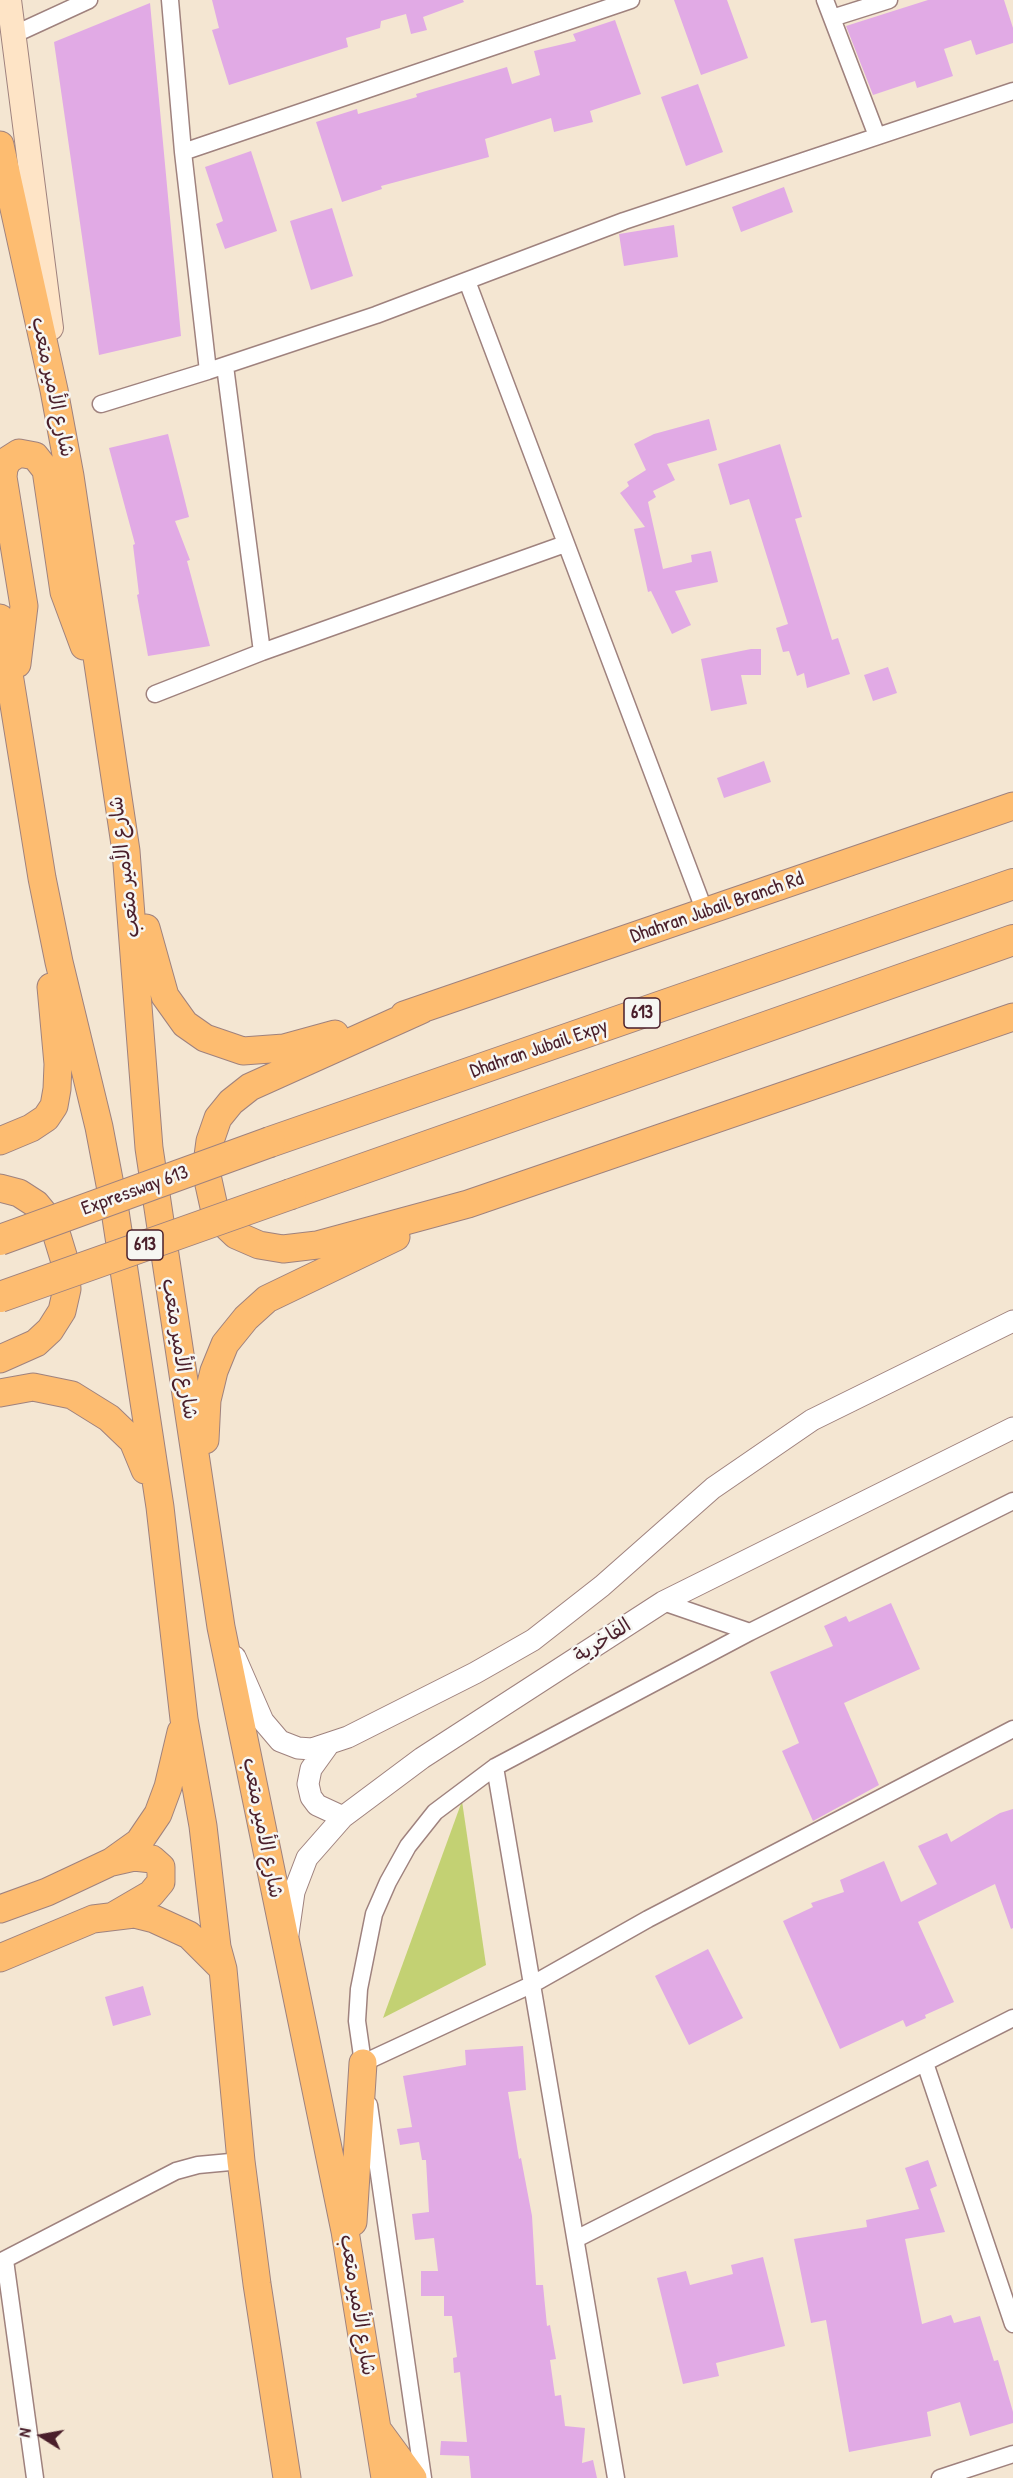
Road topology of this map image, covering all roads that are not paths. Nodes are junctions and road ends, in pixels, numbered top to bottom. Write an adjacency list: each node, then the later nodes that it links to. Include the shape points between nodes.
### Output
1 (9, 0): 8 (main road)
2 (89, 0): 8 (street)
3 (170, 0): 12 (street)
4 (631, 0): 12 (street)
5 (825, 0): 7 (street)
6 (889, 0): 7 (street)
7 (832, 18): 10 (street)
8 (13, 35): 17 (main road)
9 (1013, 91): 10 (street)
10 (877, 136): 13 (street, via 624,221)
11 (0, 145): 17 (main road, شارع الأمير متعب)
12 (183, 152): 15 (street)
13 (467, 281): 14 (street); 18 (street)
14 (225, 366): 15 (street); 20 (street)
15 (208, 371): 16 (street)
16 (101, 404)
17 (70, 476): 21 (main road, شارع الأمير متعب)
18 (565, 544): 20 (street); 28 (street)
19 (0, 618): 23 (main road)
20 (262, 652): 22 (street)
21 (103, 694): 23 (main road, via 64,592 45,470 35,456 19,453 8,460 3,477 24,606); 25 (main road, شارع الأمير متعب)
22 (155, 694)
23 (13, 699): 26 (main road)
24 (1013, 806): 28 (main road, Dhahran Jubail Branch Rd)
25 (126, 851): 30 (main road, via 165,996 185,1024 205,1038 243,1051 284,1048); 42 (main road, شارع الأمير متعب, via 149,1148)
26 (42, 878): 32 (main road, via 57,1089 54,1106 46,1118); 44 (main road, via 113,1200)
27 (1013, 884): 33 (highway, Dhahran Jubail Expy / 613)
28 (705, 912): 30 (main road, Dhahran Jubail Branch Rd)
29 (1013, 940): 37 (highway, 613, bridge)
30 (421, 1010): 35 (main road, via 250,1087 231,1102 218,1118 210,1141 206,1171 210,1195 216,1216 236,1235 283,1250 317,1245)
31 (1013, 1017): 35 (main road)
32 (0, 1141)
33 (270, 1142): 36 (highway, Expressway 613 / 613, bridge)
34 (0, 1188): 39 (main road, via 19,1193 36,1204 54,1226 65,1262 67,1289 62,1311 50,1330 36,1343)
35 (468, 1204): 42 (main road, via 309,1277 267,1299 246,1318 225,1344 214,1371 207,1400)
36 (0, 1240)
37 (0, 1297)
38 (1013, 1321): 50 (street, via 812,1420 712,1488 602,1586 533,1640 422,1700)
39 (0, 1359)
40 (0, 1393): 44 (main road, via 33,1387 72,1395 109,1418 133,1441)
41 (1013, 1428): 45 (street, الفاخرية)
42 (202, 1494): 46 (main road, شارع الأمير متعب)
43 (1013, 1501): 47 (street)
44 (160, 1507): 48 (main road)
45 (663, 1602): 47 (street); 52 (street, الفاخرية, via 422,1758)
46 (221, 1627): 50 (street, via 263,1721 280,1742 312,1749); 56 (main road, شارع الأمير متعب)
47 (750, 1632): 51 (street)
48 (184, 1719): 53 (main road, via 158,1814 139,1842); 58 (main road)
49 (1013, 1729): 59 (street, via 648,1919)
50 (329, 1744): 52 (street, via 311,1769 308,1784 317,1805)
51 (495, 1767): 59 (street); 62 (street, via 435,1812 408,1846 388,1882 374,1914 359,1989 357,2021)
52 (343, 1817): 56 (street, الفاخرية, via 307,1858 294,1892)
53 (111, 1862): 54 (main road); 55 (main road, via 134,1857 152,1859 161,1867 161,1882 151,1894)
54 (0, 1909)
55 (115, 1915): 57 (main road, via 93,1919); 58 (main road, via 154,1919 189,1935)
56 (286, 1950): 66 (main road, شارع الأمير متعب)
57 (0, 1958)
58 (223, 1969): 63 (main road)
59 (533, 1984): 62 (street); 64 (street)
60 (1013, 2018): 61 (street)
61 (925, 2063): 64 (street); 67 (street)
62 (363, 2064): 66 (main road); 74 (street)
63 (241, 2161): 65 (street, via 176,2171); 71 (main road)
64 (576, 2239): 75 (street)
65 (3, 2261): 70 (street)
66 (350, 2262): 68 (main road, شارع الأمير متعب)
67 (1013, 2324)
68 (377, 2429): 72 (main road, شارع الأمير متعب); 73 (main road)
69 (1013, 2454): 76 (street)
70 (34, 2478)
71 (287, 2478)
72 (385, 2478)
73 (413, 2478)
74 (423, 2478)
75 (616, 2478)
76 (940, 2478)

